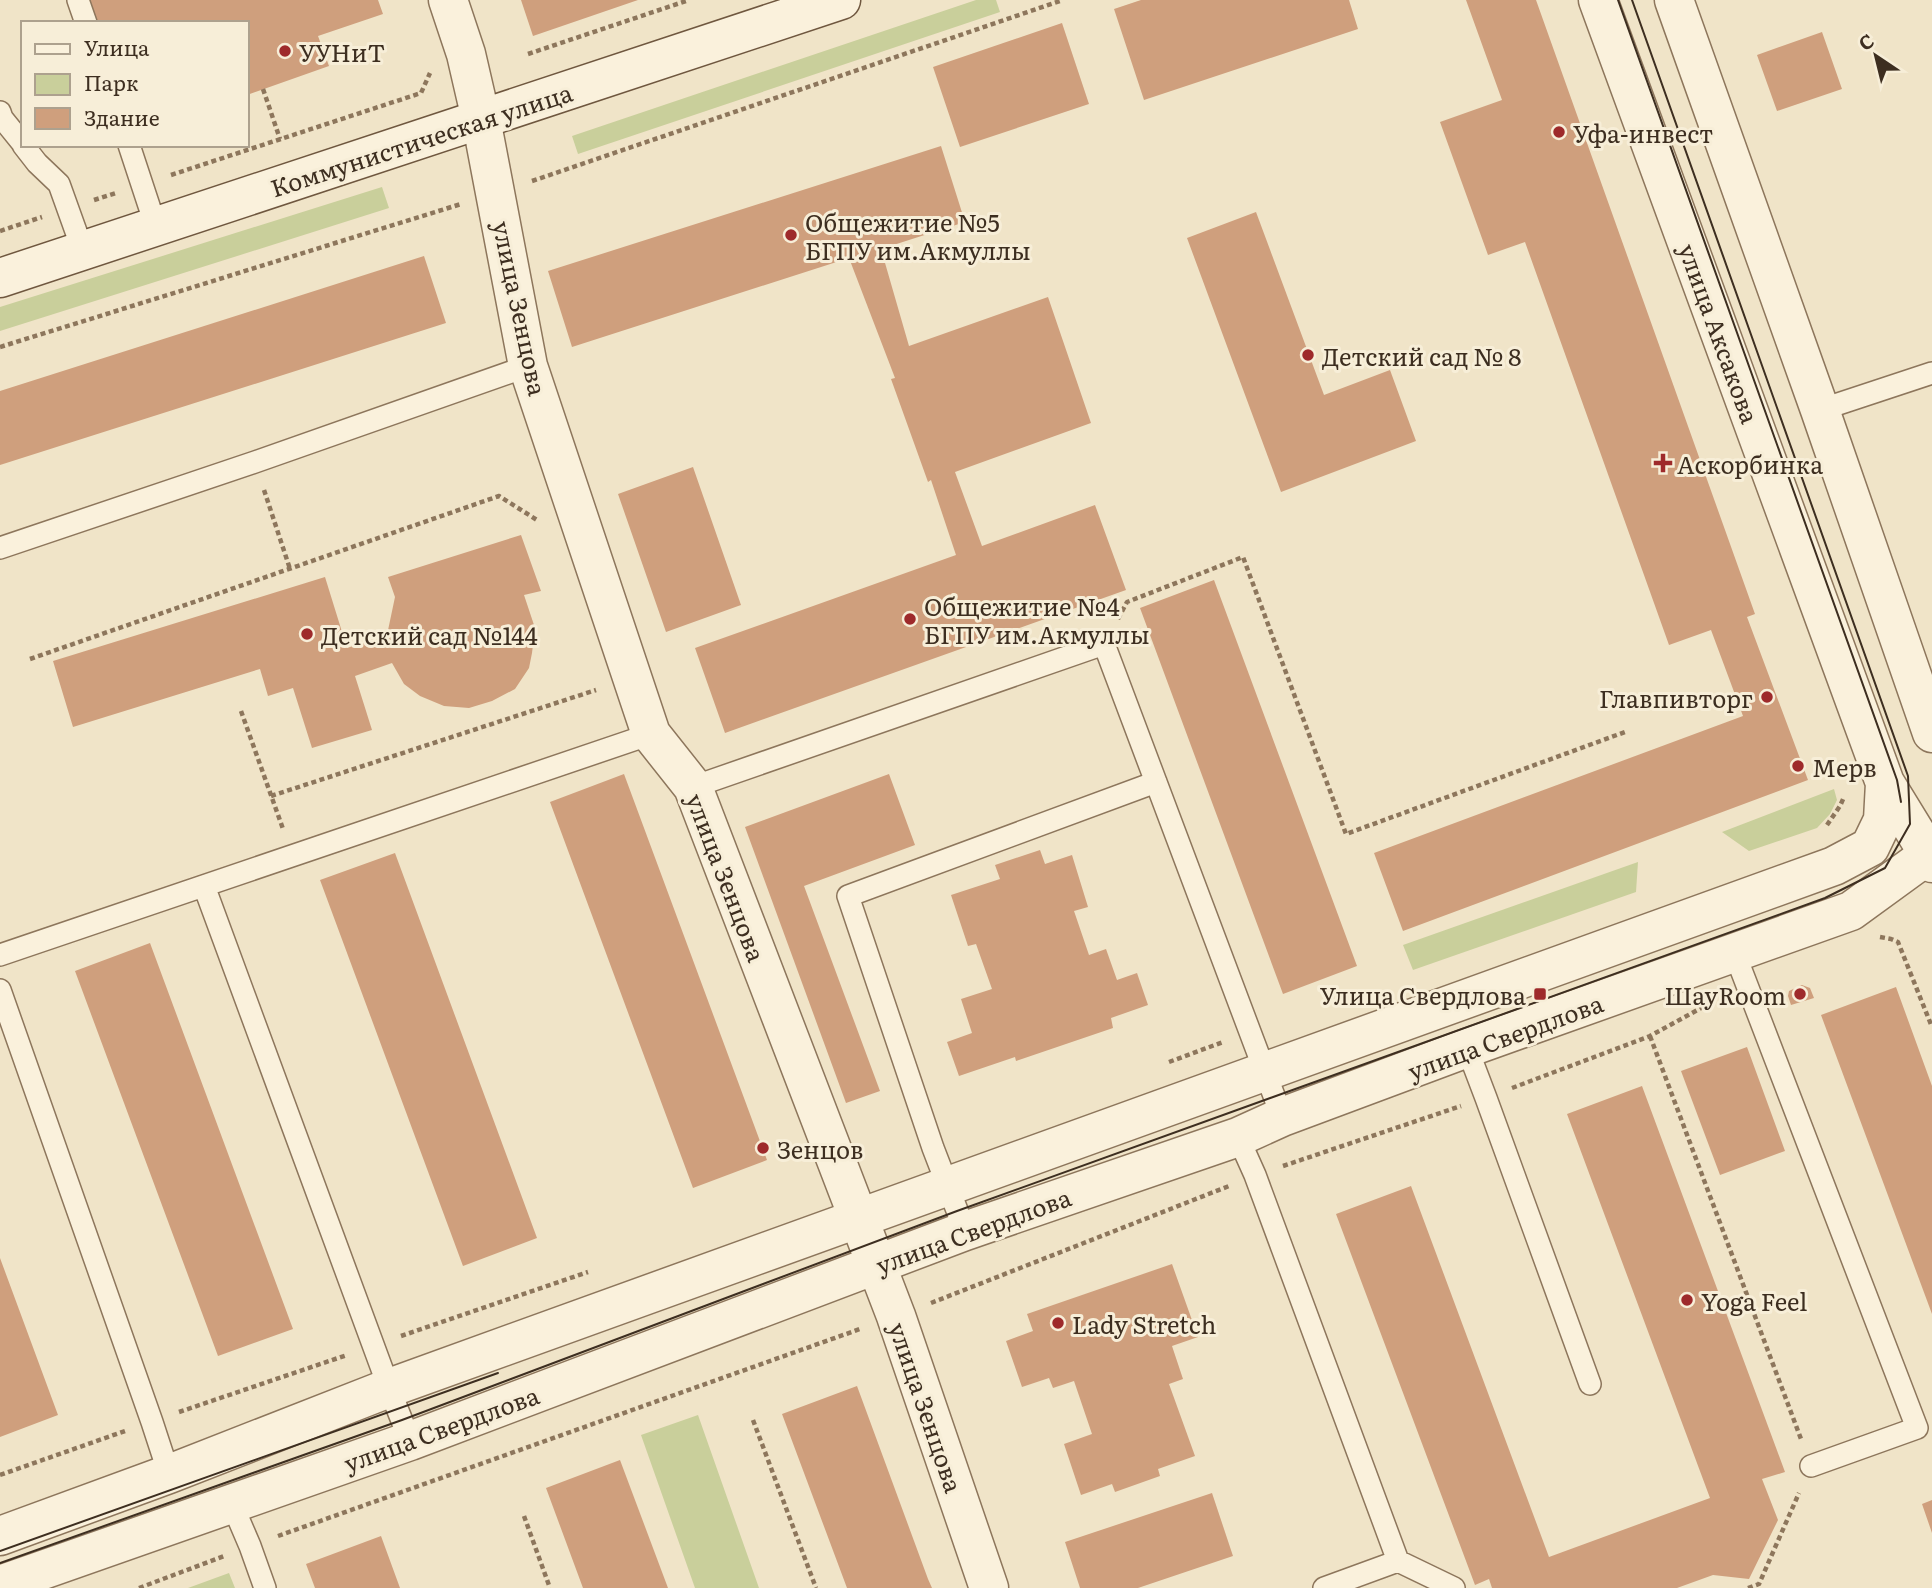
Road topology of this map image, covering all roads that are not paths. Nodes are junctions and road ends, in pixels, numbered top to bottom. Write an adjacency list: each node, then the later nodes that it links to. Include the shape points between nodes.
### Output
1 (78, 0): 6 (lane)
2 (448, 0): 8 (street, улица Зенцова)
3 (841, 0): 8 (street, Коммунистическая улица)
4 (1598, 0): 22 (street, улица Аксакова)
5 (1674, 0): 17 (street)
6 (85, 21)
7 (1, 116): 9 (lane)
8 (481, 119): 12 (street, Коммунистическая улица); 15 (street, улица Зенцова)
9 (21, 140)
10 (130, 147): 12 (lane)
11 (29, 150): 13 (lane, via 59,184)
12 (156, 227): 13 (street, Коммунистическая улица)
13 (83, 251): 14 (street, Коммунистическая улица)
14 (0, 278)
15 (528, 366): 18 (lane); 20 (street, улица Зенцова)
16 (1932, 373): 17 (lane)
17 (1820, 410): 19 (street)
18 (0, 548)
19 (1932, 733)
20 (651, 734): 23 (street, улица Зенцова); 25 (lane)
21 (1156, 782): 23 (lane, via 1104,644); 30 (lane); 33 (lane, via 848,896)
22 (1885, 783): 24 (street); 30 (street, улица Свердлова, via 1883,820 1870,847 1834,866)
23 (693, 787): 34 (street, улица Зенцова)
24 (1931, 850): 27 (street, улица Свердлова, via 1851,911)
25 (204, 886): 26 (lane); 38 (lane)
26 (0, 956)
27 (1741, 969): 29 (street, улица Свердлова); 40 (lane, via 1916,1428)
28 (0, 990): 41 (lane)
29 (1467, 1048): 31 (street, улица Свердлова); 37 (lane)
30 (1264, 1070): 31 (lane); 33 (street, улица Свердлова)
31 (1282, 1117): 32 (street, улица Свердлова)
32 (1238, 1137): 35 (street, улица Свердлова); 44 (lane)
33 (948, 1187): 34 (street, улица Свердлова); 35 (lane)
34 (858, 1219): 36 (street, улица Зенцова); 38 (street, улица Свердлова)
35 (965, 1231): 36 (street, улица Свердлова)
36 (876, 1264): 39 (street, улица Свердлова); 47 (street, улица Зенцова)
37 (1590, 1384)
38 (389, 1388): 39 (lane); 41 (street, улица Свердлова)
39 (410, 1441): 42 (street, улица Свердлова)
40 (1811, 1466)
41 (169, 1474): 43 (street, улица Свердлова)
42 (232, 1504): 45 (street, улица Свердлова); 46 (lane)
43 (0, 1536)
44 (1398, 1560): 48 (lane); 49 (lane)
45 (0, 1585)
46 (265, 1588)
47 (989, 1588)
48 (1324, 1588)
49 (1454, 1588)

